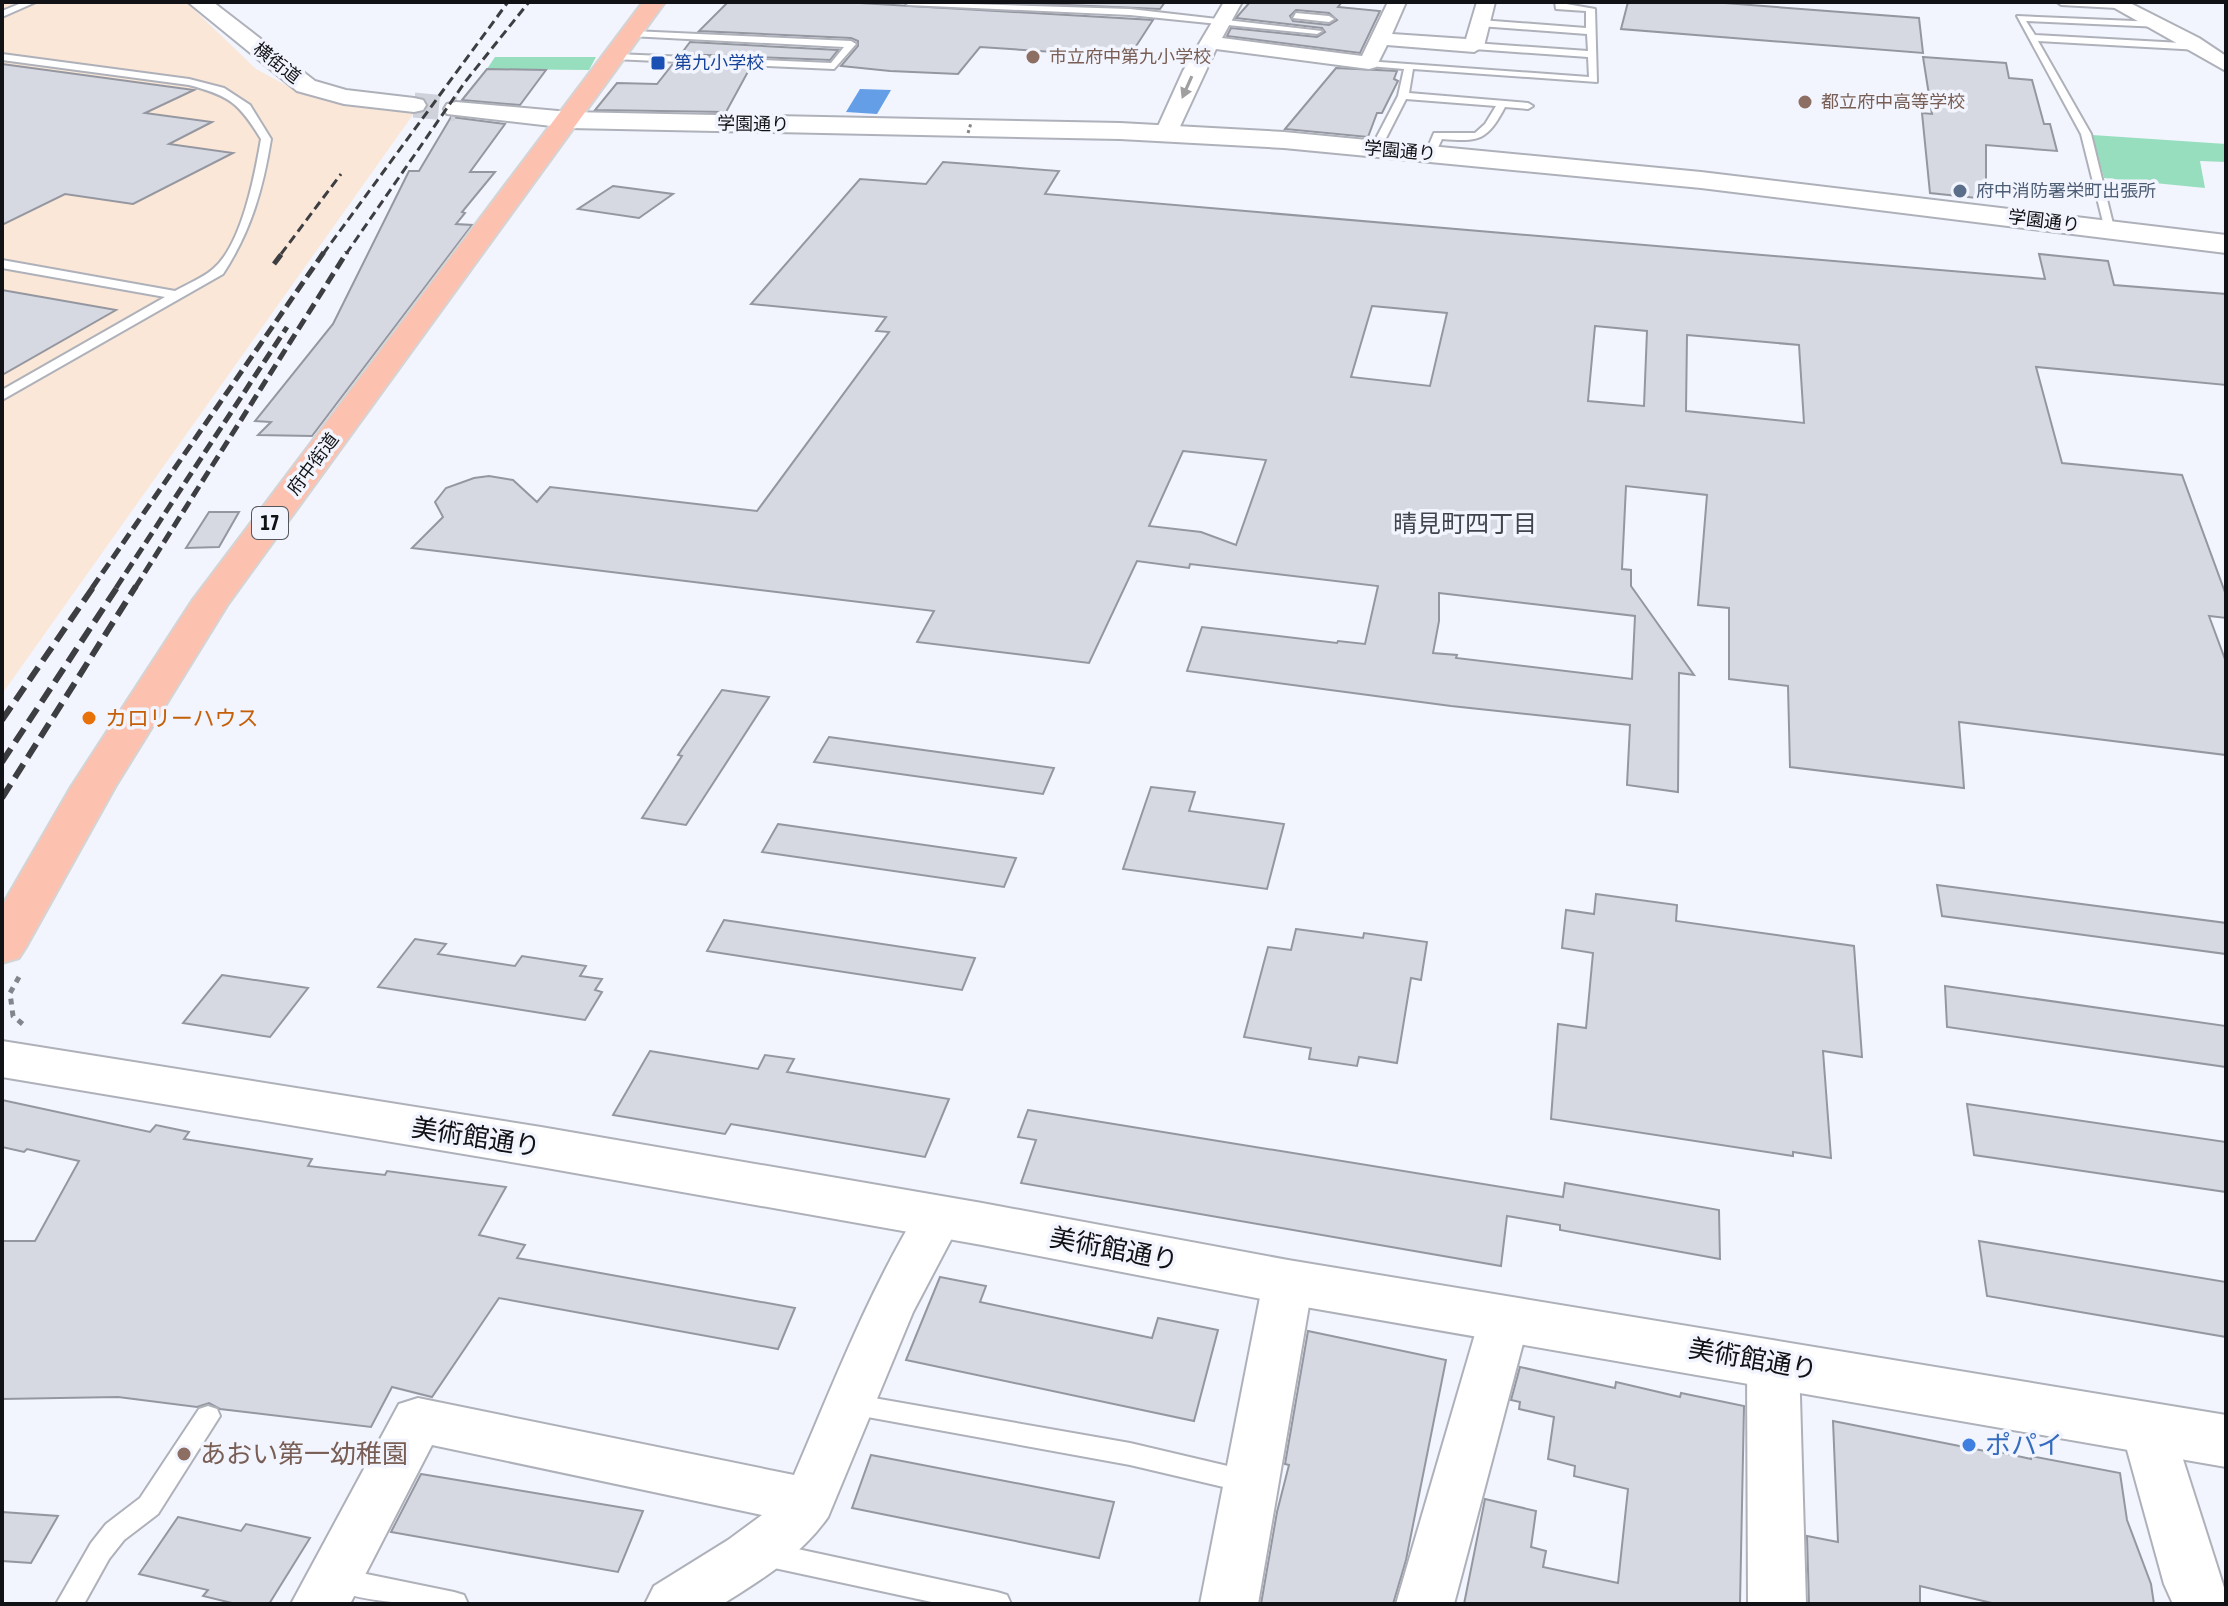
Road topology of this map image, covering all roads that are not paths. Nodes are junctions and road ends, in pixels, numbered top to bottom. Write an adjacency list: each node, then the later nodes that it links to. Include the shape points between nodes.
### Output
1 (32, 2): 12 (lane)
2 (199, 2): 34 (street, 横街道, via 306,86 344,97)
3 (654, 2): 20 (main road, 府中街道 / 17)
4 (908, 2): 11 (lane)
5 (1397, 2): 22 (street)
6 (1486, 2): 16 (street)
7 (1559, 2): 19 (lane, via 1559,7 1590,9)
8 (2061, 2): 10 (lane)
9 (1317, 3): 14 (lane)
10 (2115, 4): 17 (street)
11 (1232, 10): 18 (lane); 23 (street)
12 (2, 14)
13 (1292, 15): 14 (lane)
14 (1308, 17): 15 (lane)
15 (1329, 19)
16 (1480, 23): 19 (lane); 24 (street)
17 (2158, 25): 21 (lane, via 2020,18); 25 (street)
18 (1317, 31)
19 (1590, 31): 26 (lane)
20 (633, 34): 28 (main road, 府中街道 / 17); 28 (lane, via 851,44 834,66)
21 (2031, 38): 25 (lane); 41 (lane, via 2086,134)
22 (1381, 39): 24 (street); 29 (street)
23 (1210, 42): 29 (street); 38 (street, one-way to 38)
24 (1474, 46): 26 (lane)
25 (2200, 47): 30 (street)
26 (1591, 54): 31 (lane, via 1594,80)
27 (2, 57): 44 (lane, via 189,82 220,90 246,107 266,139 256,201 219,271)
28 (616, 57): 37 (main road, 府中街道 / 17)
29 (1369, 63): 31 (lane)
30 (2226, 65)
31 (1409, 66): 32 (lane)
32 (1403, 96): 33 (lane); 39 (lane)
33 (1502, 104): 35 (lane); 40 (lane, via 1486,132 1475,138 1438,135)
34 (414, 105)
35 (1528, 106)
36 (456, 109): 37 (street)
37 (569, 120): 38 (street, 学園通り); 46 (main road, 府中街道 / 17, via 211,601 93,787)
38 (1166, 133): 39 (street, 学園通り)
39 (1376, 148): 40 (street, 学園通り)
40 (1430, 154): 41 (street, 学園通り, via 1701,180)
41 (2111, 230): 42 (street, 学園通り)
42 (2226, 244)
43 (2, 264): 44 (lane)
44 (174, 295): 45 (lane)
45 (2, 396)
46 (13, 956)
47 (15, 1043): 48 (street, 美術館通り, via 526,1145)
48 (939, 1217): 49 (street, 美術館通り); 52 (street)
49 (1288, 1282): 50 (street, 美術館通り); 56 (street)
50 (1505, 1317): 51 (street, 美術館通り); 65 (street)
51 (1773, 1362): 54 (street, 美術館通り); 66 (street)
52 (848, 1403): 56 (lane, via 1130,1454); 57 (street)
53 (208, 1416): 60 (lane, via 149,1506 100,1551)
54 (2147, 1428): 55 (street, 美術館通り); 67 (street)
55 (2226, 1441)
56 (1252, 1482): 64 (street)
57 (808, 1501): 58 (street); 59 (street, via 418,1420)
58 (755, 1551): 62 (street); 63 (lane)
59 (327, 1592): 61 (lane)
60 (70, 1604)
61 (454, 1604)
62 (674, 1604)
63 (997, 1604)
64 (1229, 1604)
65 (1425, 1604)
66 (1777, 1604)
67 (2202, 1604)

